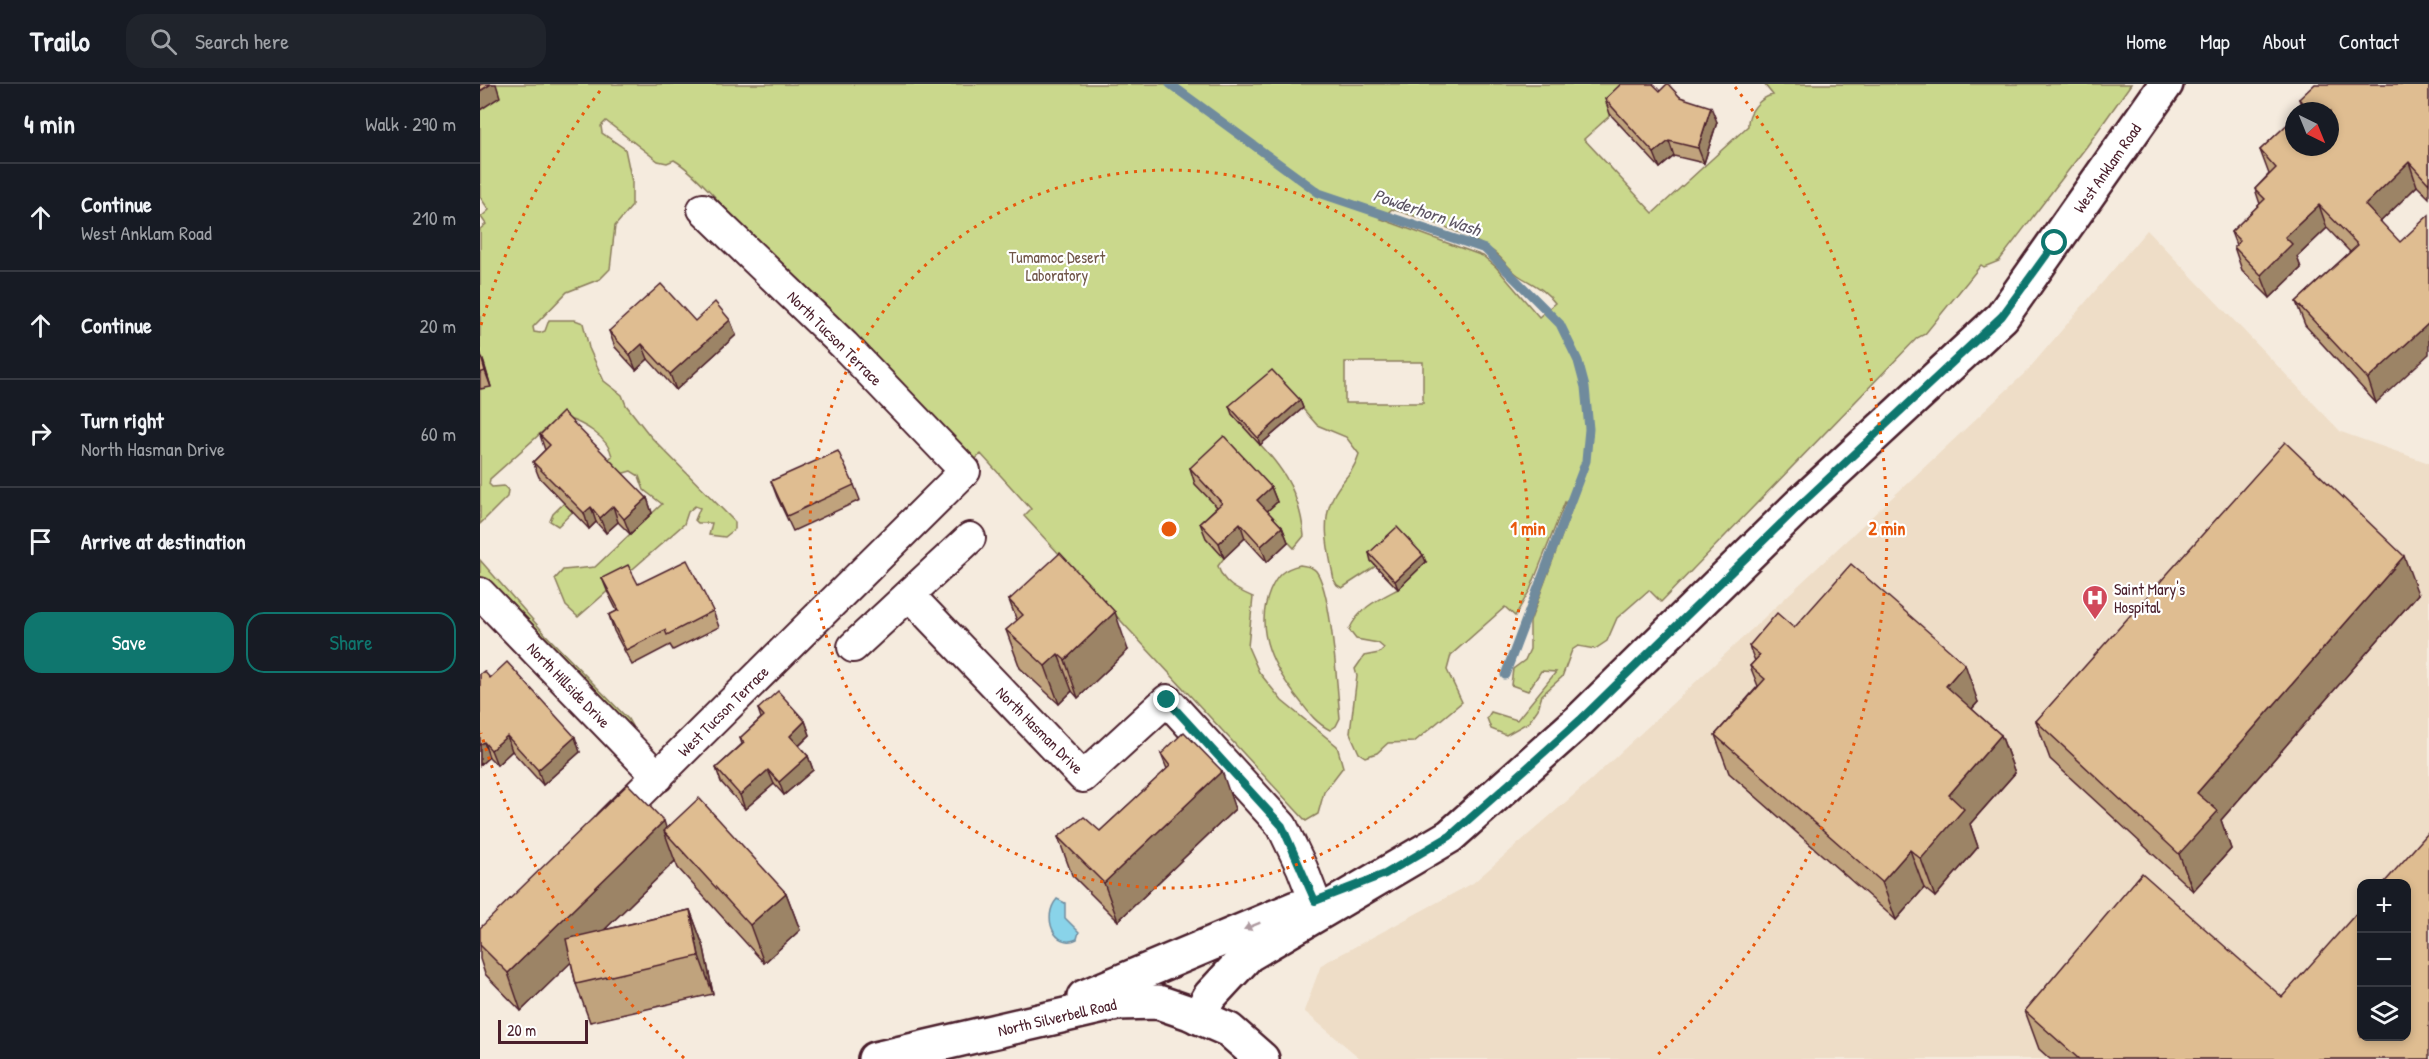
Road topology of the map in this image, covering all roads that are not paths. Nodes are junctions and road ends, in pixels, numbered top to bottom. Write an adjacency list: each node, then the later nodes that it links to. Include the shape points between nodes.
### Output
1 (2166, 84): 10 (street, West Anklam Road, via 2002,316 1800,505 1580,720 1450,836)
2 (703, 209): 3 (street, North Tucson Terrace, via 844,345)
3 (965, 471): 8 (street, West Tucson Terrace)
4 (970, 538): 6 (street)
5 (480, 593): 8 (street, North Hillside Drive)
6 (910, 596): 7 (street); 10 (street, North Hasman Drive, via 1083,777 1167,700 1282,826)
7 (853, 647)
8 (658, 777): 9 (street, West Tucson Terrace)
9 (590, 843)
10 (1317, 907): 11 (street, West Anklam Road, via 1248,955 1210,996); 12 (street, one-way to 12, via 1146,969)
11 (1198, 1017): 12 (street, North Silverbell Road, via 1158,1002 1117,1003); 14 (street, North Silverbell Road, via 1228,1030)
12 (1021, 1025): 13 (street, North Silverbell Road)
13 (875, 1059)
14 (1262, 1059)

